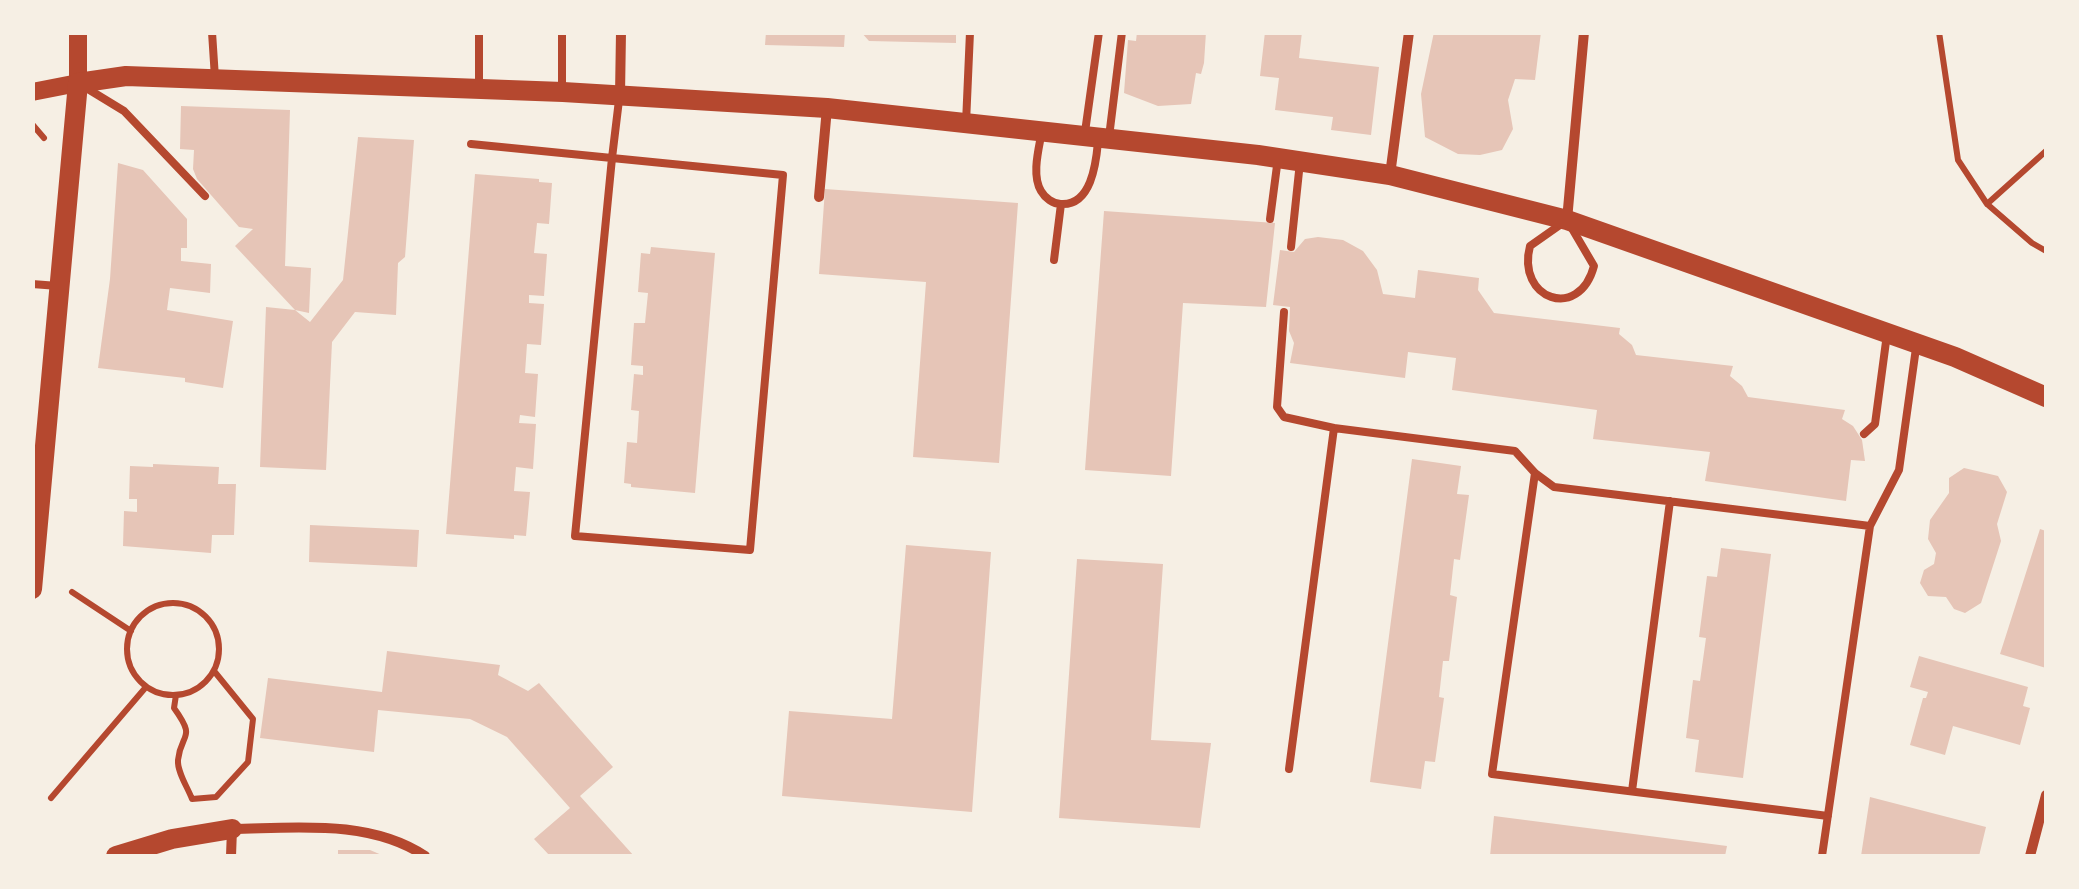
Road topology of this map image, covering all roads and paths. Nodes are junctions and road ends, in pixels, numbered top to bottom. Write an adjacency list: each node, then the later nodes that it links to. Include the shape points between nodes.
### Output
1 (78, 32): 13 (street)
2 (212, 32): 12 (lane)
3 (479, 32): 14 (lane)
4 (562, 32): 16 (lane)
5 (621, 32): 17 (street)
6 (970, 32): 19 (lane)
7 (1100, 32): 21 (lane)
8 (1122, 32): 21 (lane)
9 (1408, 32): 27 (street)
10 (1584, 32): 33 (street)
11 (1939, 32): 31 (path, via 1958,160)
12 (215, 78): 13 (main road); 14 (main road)
13 (78, 83): 15 (street); 28 (lane, via 124,110); 38 (main road)
14 (479, 89): 16 (main road)
15 (32, 92)
16 (562, 92): 17 (main road)
17 (620, 95): 18 (main road); 24 (lane)
18 (827, 108): 19 (main road); 29 (street)
19 (966, 123): 20 (main road)
20 (1041, 131): 21 (main road); 30 (lane, via 1040,191)
21 (1097, 138): 25 (main road); 30 (lane, via 1096,164 1084,193)
22 (471, 144): 24 (lane)
23 (2046, 152): 31 (path)
24 (612, 158): 24 (lane, via 782,174 750,550 575,536)
25 (1278, 158): 26 (main road); 32 (lane)
26 (1300, 162): 27 (main road); 34 (lane)
27 (1390, 176): 33 (main road)
28 (205, 196)
29 (818, 197)
30 (1061, 204): 36 (lane)
31 (1987, 204): 35 (path)
32 (1270, 220)
33 (1567, 220): 33 (lane, via 1530,246 1526,260 1531,281 1553,298 1580,294 1594,266); 40 (main road)
34 (1291, 248)
35 (2046, 251)
36 (1054, 260)
37 (32, 284): 38 (lane)
38 (62, 286): 48 (main road)
39 (1284, 312): 43 (lane, via 1277,408 1284,418)
40 (1887, 333): 41 (main road); 44 (lane, via 1875,424)
41 (1917, 343): 42 (main road); 47 (lane, via 1899,470)
42 (2046, 397)
43 (1334, 428): 45 (lane, via 1515,452); 54 (lane)
44 (1864, 434)
45 (1535, 473): 46 (lane, via 1554,486); 55 (lane, via 1492,774)
46 (1670, 501): 47 (lane); 55 (lane)
47 (1870, 526): 58 (lane)
48 (32, 588)
49 (72, 592): 50 (path)
50 (131, 630): 51 (path, via 165,604 194,608 214,628); 52 (path, via 128,661)
51 (214, 672): 53 (path); 53 (path, via 253,719 248,762 216,798 192,799 178,767 187,726 174,708)
52 (146, 687): 53 (path); 57 (path)
53 (176, 696)
54 (1289, 768)
55 (1632, 792): 58 (lane)
56 (2046, 795): 64 (street)
57 (51, 798)
58 (1828, 816): 63 (lane)
59 (232, 829): 60 (main road); 61 (street); 62 (street, via 341,828 404,842)
60 (116, 856)
61 (231, 856)
62 (425, 856)
63 (1822, 856)
64 (2030, 856)

